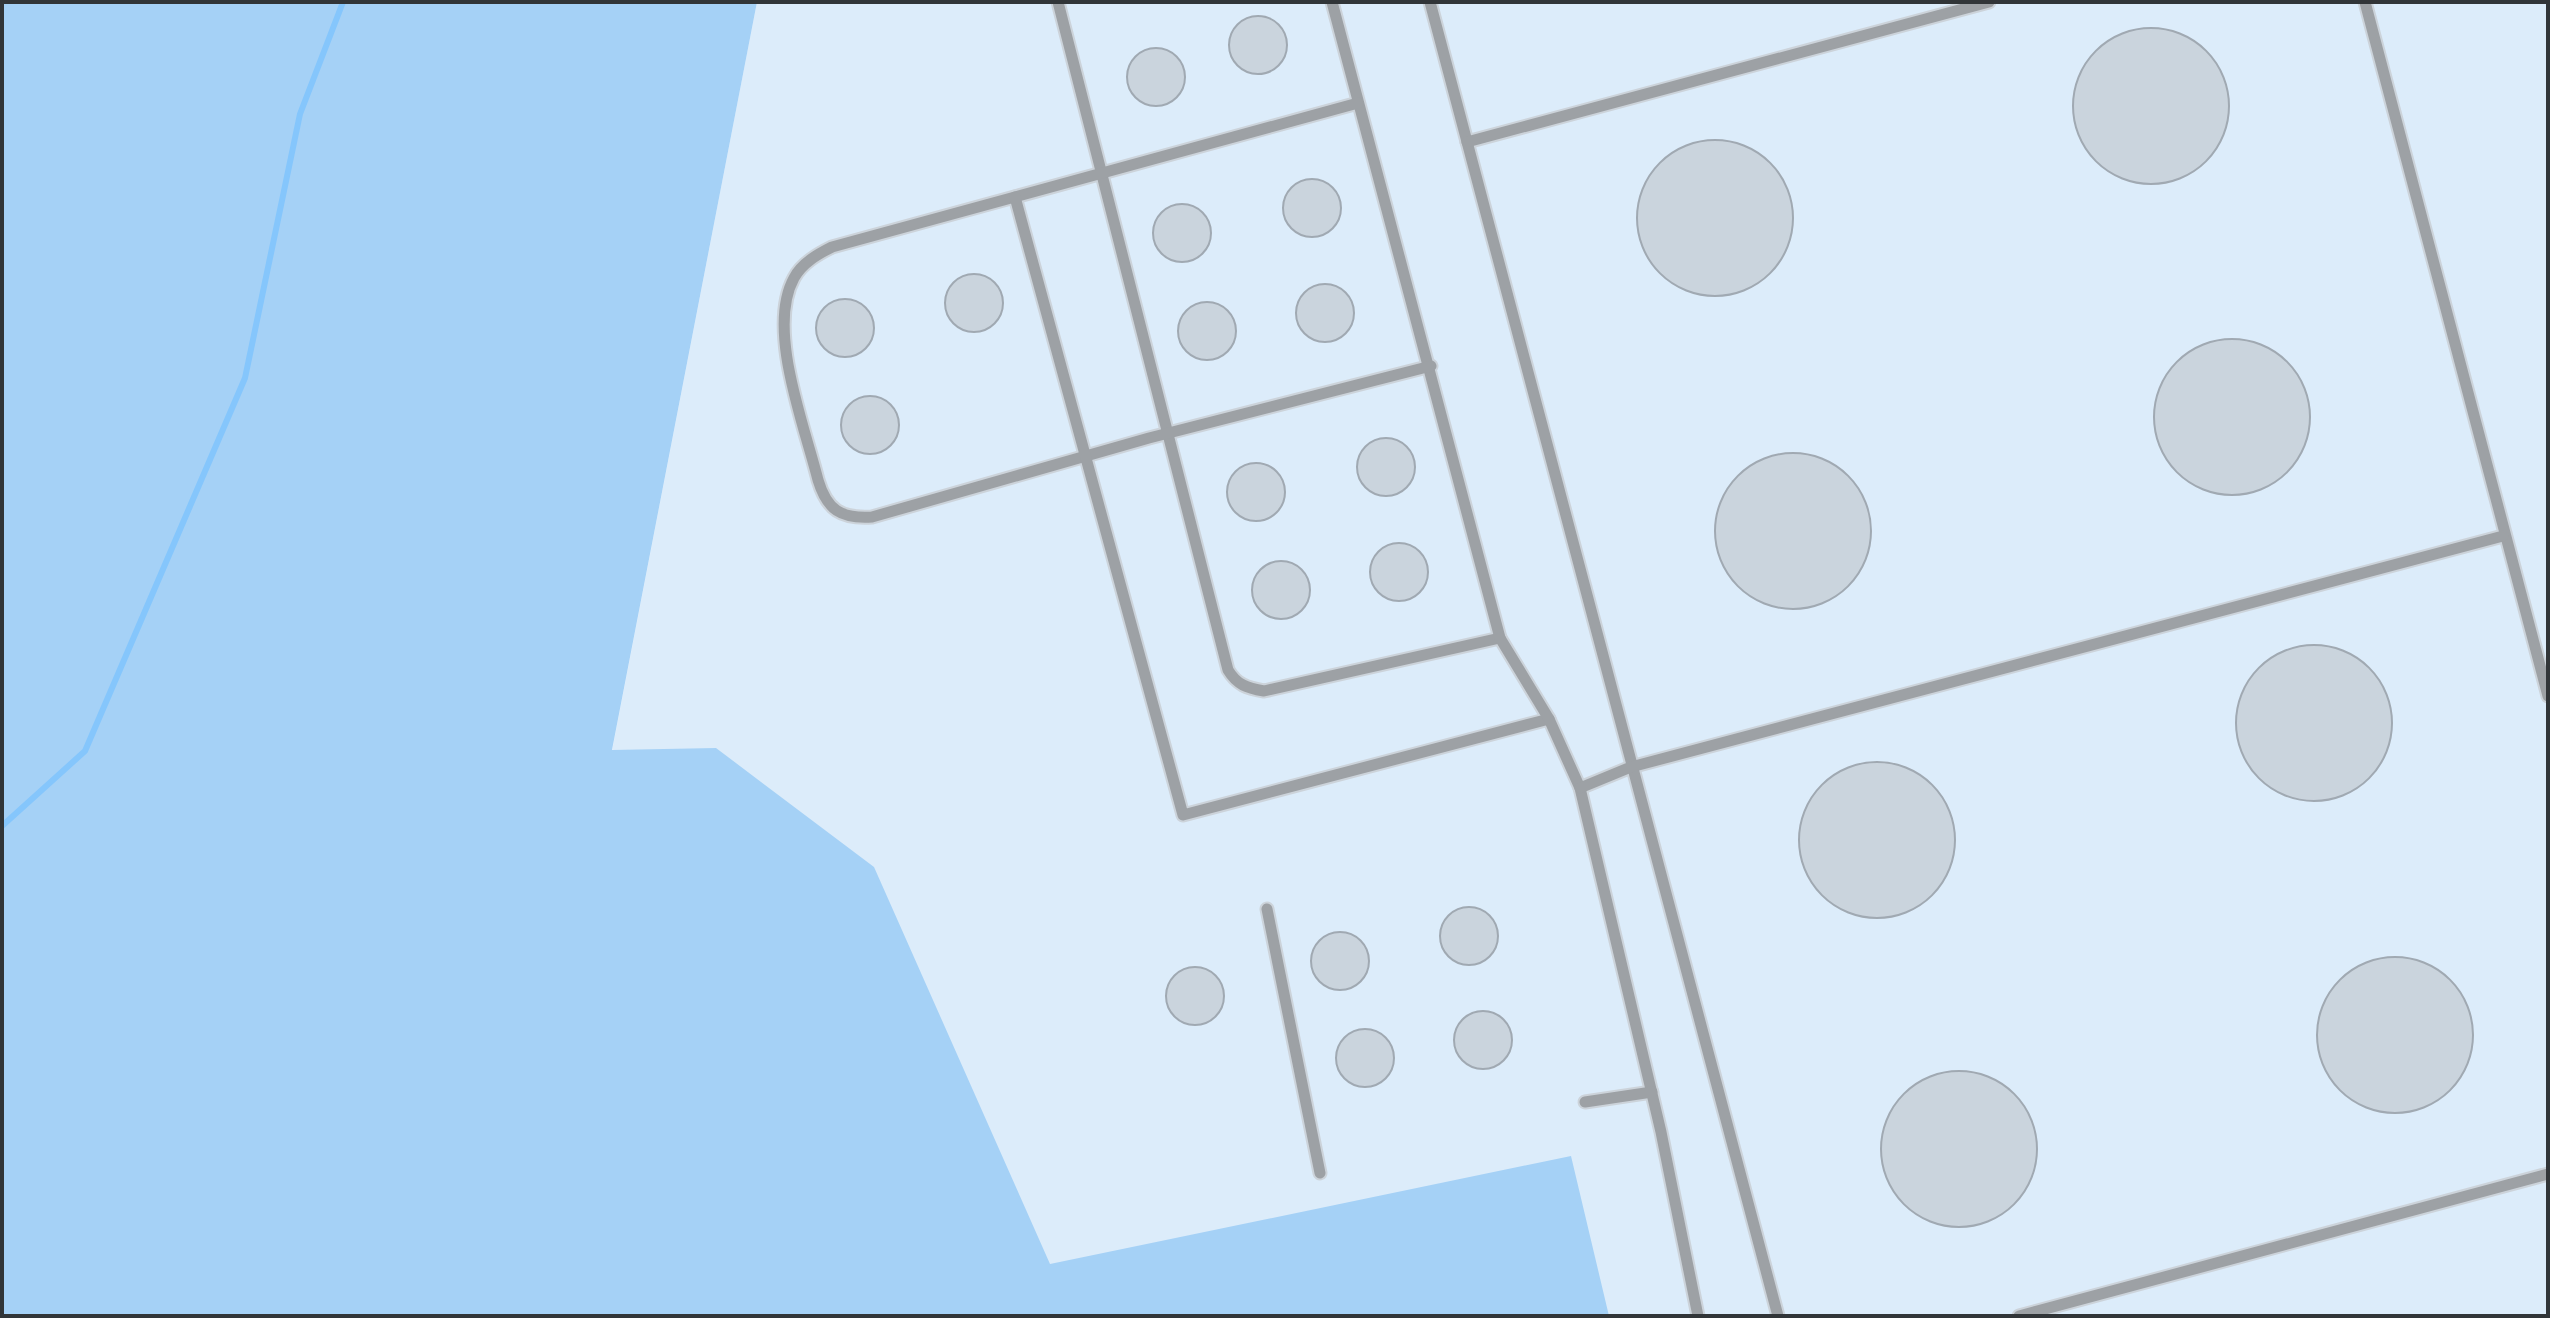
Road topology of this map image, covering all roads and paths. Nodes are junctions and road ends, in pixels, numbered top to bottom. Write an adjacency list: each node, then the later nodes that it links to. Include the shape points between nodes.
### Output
1 (1058, 2): 8 (lane)
2 (1332, 2): 6 (lane)
3 (1430, 2): 7 (lane)
4 (1989, 2): 7 (lane)
5 (2365, 2): 13 (lane)
6 (1358, 103): 8 (lane); 10 (lane)
7 (1467, 142): 17 (lane)
8 (1102, 171): 9 (lane); 11 (lane)
9 (1015, 197): 12 (lane); 12 (lane, via 832,247 812,257 794,278 784,340 818,480 825,502 838,514 872,517)
10 (1431, 366): 11 (lane); 14 (lane)
11 (1168, 434): 12 (lane); 14 (lane, via 1235,681 1264,691)
12 (1089, 457): 16 (lane, via 1183,815)
13 (2503, 536): 15 (lane); 17 (lane)
14 (1500, 638): 16 (lane)
15 (2548, 696)
16 (1549, 719): 18 (lane)
17 (1631, 767): 18 (lane); 25 (lane)
18 (1580, 788): 20 (lane)
19 (1267, 909): 22 (lane)
20 (1652, 1092): 21 (lane); 24 (lane)
21 (1585, 1102)
22 (1320, 1173)
23 (2548, 1174): 26 (lane)
24 (1698, 1316)
25 (1778, 1316)
26 (2019, 1316)

